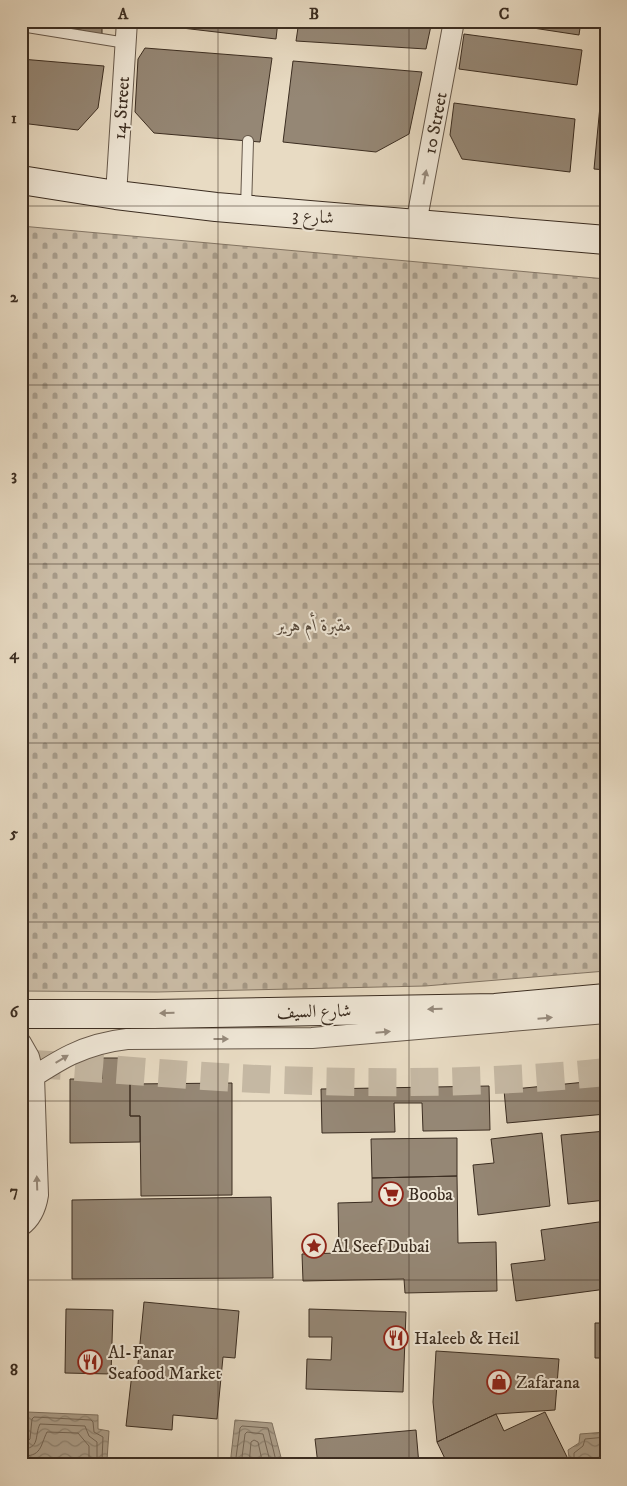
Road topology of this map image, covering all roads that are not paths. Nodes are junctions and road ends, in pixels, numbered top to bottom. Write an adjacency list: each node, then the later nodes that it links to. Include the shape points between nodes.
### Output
1 (128, 21): 4 (street, 14 Street)
2 (454, 21): 9 (street, 10 Street, one-way to 2)
3 (21, 26): 4 (lane)
4 (126, 43): 7 (street, 14 Street)
5 (248, 141): 8 (lane)
6 (21, 180): 7 (main road, شارع 3)
7 (116, 195): 8 (main road, شارع 3)
8 (246, 210): 9 (main road, شارع 3)
9 (416, 224): 10 (main road, شارع 3)
10 (606, 240)
11 (606, 998): 12 (main road, شارع السيف, one-way to 12, via 495,1008)
12 (21, 1014)
13 (606, 1014): 15 (street, شارع السيف, one-way to 13, via 83,1048 119,1040 312,1038)
14 (21, 1043): 15 (street, via 29,1057)
15 (28, 1081): 16 (street, one-way to 15, via 34,1211 38,1195)
16 (21, 1226)

